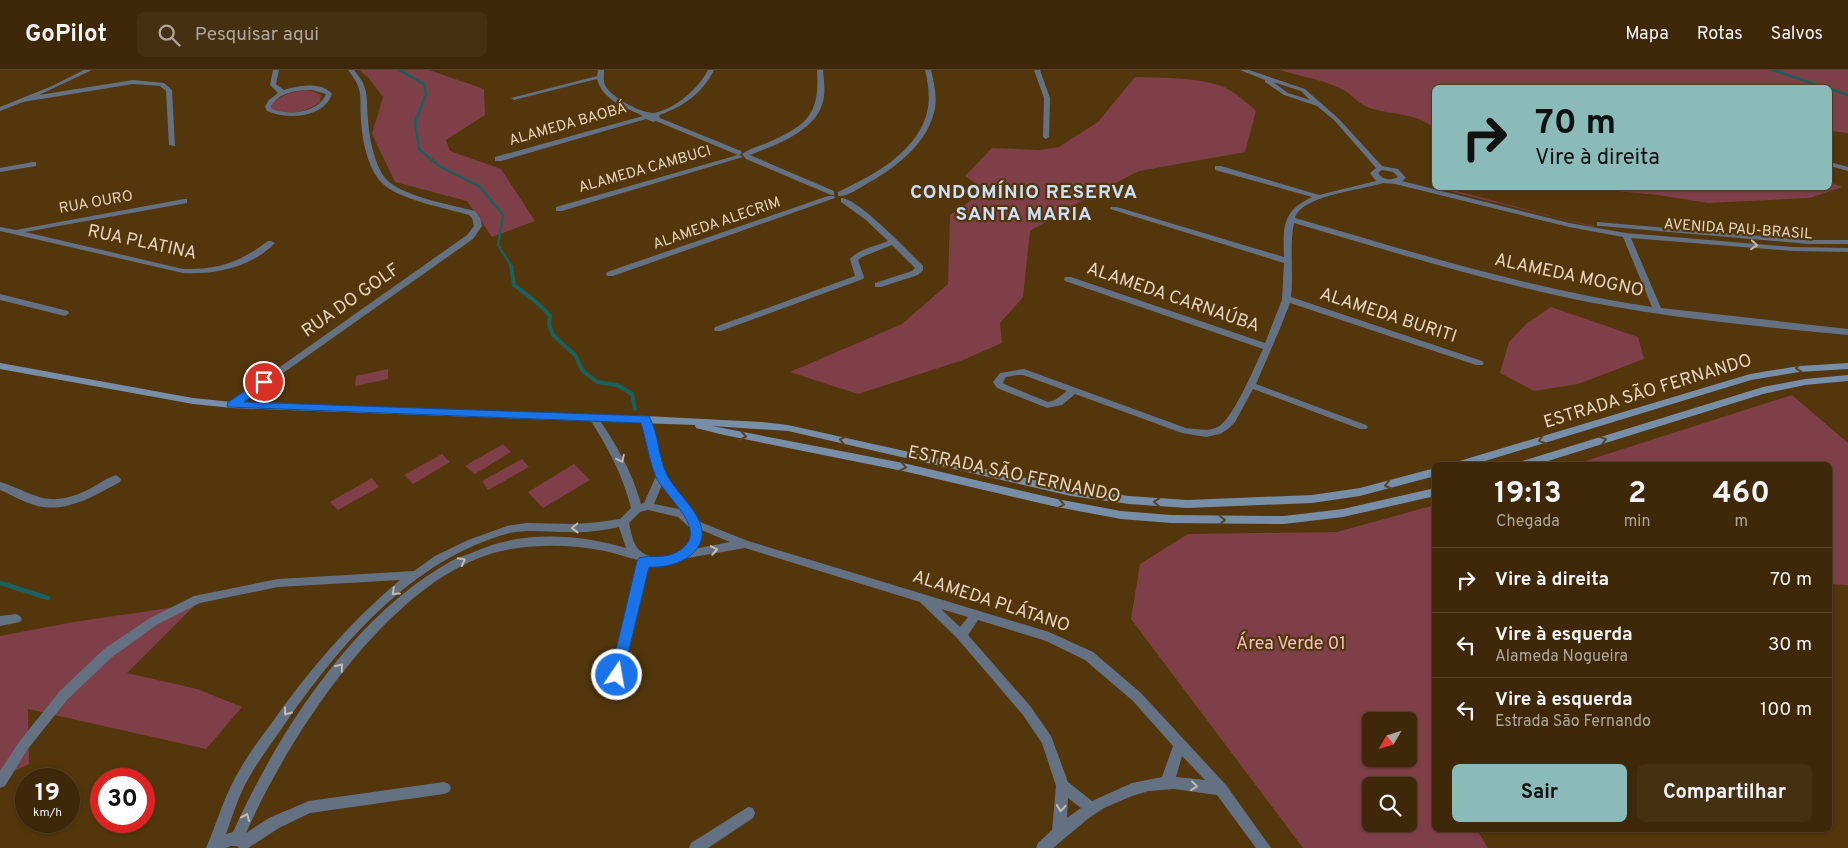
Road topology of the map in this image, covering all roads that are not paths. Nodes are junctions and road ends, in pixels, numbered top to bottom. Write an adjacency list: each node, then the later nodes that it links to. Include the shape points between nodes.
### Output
1 (89, 70): 16 (street)
2 (276, 70): 13 (street, via 274,85)
3 (351, 70): 70 (street, RUA DO GOLF, via 366,92 364,131 385,182 406,193 472,213 478,226 470,237)
4 (711, 70): 20 (street, ALAMEDA BAOBÁ, via 708,79 692,95)
5 (820, 70): 23 (street, ALAMEDA CAMBUCI, via 818,107 809,119 784,138)
6 (928, 70): 39 (street, via 932,101 926,126 919,138 881,172)
7 (1037, 70): 21 (street, via 1047,98)
8 (1243, 70): 9 (street)
9 (1251, 72): 11 (street); 12 (street)
10 (600, 73): 15 (street); 20 (street, via 601,87 610,96)
11 (1285, 84): 12 (street); 14 (street, via 1303,90)
12 (1277, 88): 17 (street)
13 (283, 93): 13 (street, via 270,101 268,106 273,113 300,114 319,107 329,98 326,91 312,88)
14 (1310, 97): 17 (street); 18 (street)
15 (514, 98)
16 (23, 100): 19 (street); 22 (street, via 133,82 162,84 169,90)
17 (1301, 100): 18 (street)
18 (1320, 104): 28 (street)
19 (0, 108)
20 (650, 117): 23 (street); 24 (street, ALAMEDA BAOBÁ)
21 (1046, 138)
22 (173, 145)
23 (743, 155): 37 (street); 42 (street, ALAMEDA CAMBUCI)
24 (498, 159)
25 (33, 164): 30 (street)
26 (1832, 165): 29 (street)
27 (1218, 168): 38 (street)
28 (1380, 168): 31 (street, AVENIDA PAU-BRASIL, via 1392,170); 32 (street, via 1374,171 1374,175)
29 (1848, 169)
30 (0, 170)
31 (1399, 179): 32 (street, AVENIDA PAU-BRASIL); 33 (street, AVENIDA PAU-BRASIL); 34 (street, AVENIDA PAU-BRASIL)
32 (1383, 181): 38 (street)
33 (1432, 184)
34 (1432, 188)
35 (1440, 190): 48 (street, AVENIDA PAU-BRASIL, via 1569,225)
36 (1456, 190): 44 (street, AVENIDA PAU-BRASIL)
37 (831, 196): 39 (street); 54 (street, ALAMEDA ALECRIM)
38 (1316, 196): 43 (street, via 1298,207)
39 (842, 197): 49 (street)
40 (184, 201): 47 (street, RUA OURO)
41 (1114, 208): 53 (street)
42 (559, 209)
43 (1290, 219): 53 (street); 59 (street, ALAMEDA MOGNO, via 1507,281)
44 (1594, 224): 46 (street, AVENIDA PAU-BRASIL); 48 (street, AVENIDA PAU-BRASIL)
45 (0, 229): 47 (street, RUA PLATINA)
46 (1651, 229): 48 (street, AVENIDA PAU-BRASIL); 50 (street, AVENIDA PAU-BRASIL, via 1809,242)
47 (14, 232): 51 (street, RUA PLATINA, via 198,272 214,271 244,261)
48 (1626, 235): 52 (street, AVENIDA PAU-BRASIL, one-way to 52); 59 (street)
49 (894, 242): 56 (street, via 920,268); 61 (street, via 854,259 860,277)
50 (1848, 242)
51 (271, 243)
52 (1848, 250)
53 (1287, 261): 58 (street)
54 (610, 274)
55 (1068, 279): 63 (street, ALAMEDA CARNAÚBA)
56 (878, 285)
57 (0, 297): 60 (street)
58 (1287, 299): 63 (street); 64 (street, ALAMEDA BURITI)
59 (1657, 310): 62 (street, ALAMEDA MOGNO, via 1737,322)
60 (65, 313)
61 (718, 329)
62 (1848, 332)
63 (1267, 347): 68 (street)
64 (1479, 363)
65 (0, 366): 70 (main road, ESTRADA SÃO FERNANDO)
66 (1848, 366): 75 (main road, ESTRADA SÃO FERNANDO, one-way to 75, via 1802,368 1750,377)
67 (1848, 378): 76 (main road, ESTRADA SÃO FERNANDO, one-way to 67, via 1790,384)
68 (1250, 385): 69 (street, via 1227,426 1217,432 1202,434); 74 (street)
69 (1074, 390): 69 (street, via 1024,372 1003,375 998,382 1005,389 1054,406)
70 (232, 405): 71 (main road, ESTRADA SÃO FERNANDO)
71 (594, 418): 72 (main road, ESTRADA SÃO FERNANDO); 82 (street, one-way to 82, via 618,454)
72 (646, 419): 73 (main road, ESTRADA SÃO FERNANDO); 78 (street)
73 (679, 420): 77 (main road, ESTRADA SÃO FERNANDO, one-way to 73, via 1360,492 1312,499 1211,504 1129,500 1070,492 788,428); 81 (main road, ESTRADA SÃO FERNANDO, one-way to 81, via 1057,504 1121,515 1284,520 1343,513)
74 (1363, 427)
75 (1470, 462)
76 (1533, 462)
77 (1432, 473)
78 (661, 476): 82 (street); 84 (street)
79 (116, 479): 80 (street, via 88,495 48,504)
80 (0, 486)
81 (1432, 493)
82 (643, 508): 83 (street); 84 (street, via 667,508)
83 (623, 522): 87 (street, via 627,540); 88 (street, one-way to 88, via 598,527 508,530 464,546)
84 (694, 522): 85 (street, ALAMEDA PLÁTANO); 86 (street, via 696,536)
85 (745, 544): 86 (street, ALAMEDA PLÁTANO, one-way to 85); 90 (street, ALAMEDA PLÁTANO)
86 (682, 555): 87 (street, via 660,563)
87 (640, 559): 89 (street, one-way to 87, via 466,559 500,546 536,542 600,546); 95 (street)
88 (415, 574): 89 (street); 97 (street, via 278,583 198,599 154,621 108,653 63,696 23,746); 106 (street, one-way to 106, via 354,629 309,682 240,782)
89 (430, 580): 105 (street, one-way to 89, via 267,774 307,709 365,637)
90 (923, 598): 91 (street, ALAMEDA PLÁTANO); 94 (street)
91 (976, 614): 94 (street); 96 (street, ALAMEDA PLÁTANO, via 1049,636 1089,656 1137,697)
92 (16, 619): 93 (street)
93 (0, 620)
94 (961, 635): 99 (street, via 1027,711 1047,740)
95 (617, 675)
96 (1180, 744): 98 (street); 101 (street, ALAMEDA PLÁTANO)
97 (0, 782)
98 (1167, 783): 101 (street, one-way to 101); 102 (street, via 1139,787 1116,795)
99 (1063, 786): 102 (street); 104 (street, one-way to 104)
100 (444, 788): 105 (street, via 309,806)
101 (1221, 789): 109 (street, ALAMEDA PLÁTANO)
102 (1092, 809): 104 (street)
103 (748, 813): 107 (street)
104 (1059, 831): 108 (street)
105 (241, 844): 106 (street, via 230,839)
106 (214, 848)
107 (696, 848)
108 (1043, 848)
109 (1264, 848)

